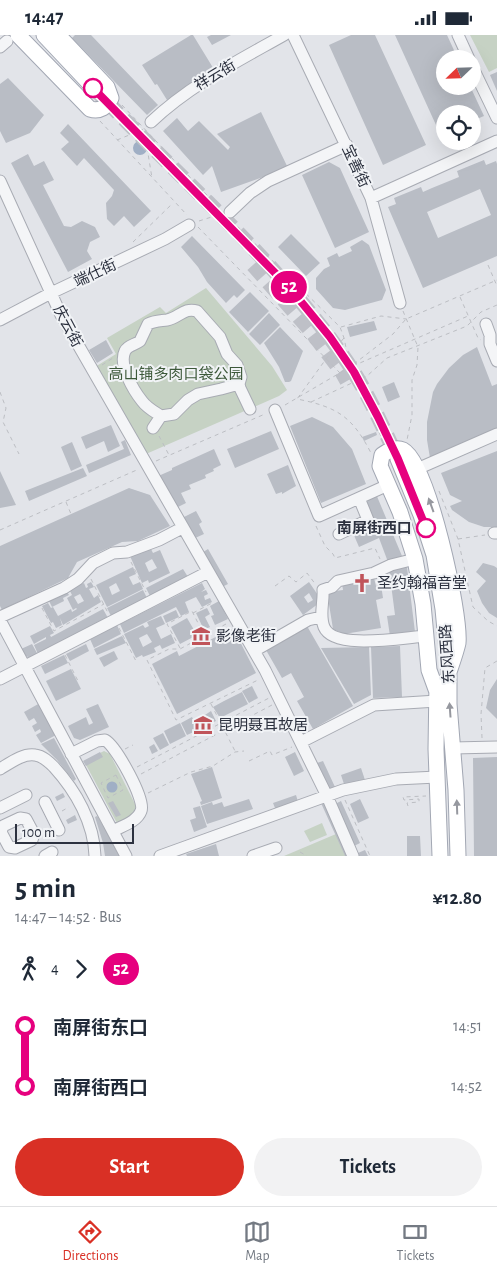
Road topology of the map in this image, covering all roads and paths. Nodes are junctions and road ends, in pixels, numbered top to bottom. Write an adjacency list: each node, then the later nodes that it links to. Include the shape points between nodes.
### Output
1 (29, 35): 2 (main road, via 88,90)
2 (44, 35)
3 (58, 35): 11 (main road, via 110,93 106,107)
4 (284, 35): 13 (street, 祥云街, via 196,86)
5 (293, 35): 16 (street, 宝善街)
6 (458, 35): 8 (street)
7 (8, 41): 11 (main road)
8 (465, 50)
9 (481, 84): 12 (street)
10 (120, 103): 13 (path)
11 (90, 109): 14 (path)
12 (496, 115)
13 (147, 126): 14 (path); 17 (path); 20 (path)
14 (117, 140): 17 (path)
15 (497, 141): 19 (street)
16 (347, 145): 19 (street, 宝善街); 20 (street, via 268,181)
17 (152, 178): 21 (path)
18 (1, 186): 25 (street, 庆云街)
19 (371, 198): 27 (street, 宝善街)
20 (228, 213): 21 (path); 34 (path)
21 (190, 221): 25 (street, 端仕街, via 165,239); 40 (path)
22 (488, 265): 23 (path)
23 (496, 281): 24 (path); 26 (path)
24 (497, 286)
25 (51, 293): 31 (street, 端仕街); 43 (street, 庆云街)
26 (460, 296): 29 (path); 30 (path)
27 (400, 303): 30 (path)
28 (497, 305): 32 (path, via 480,313)
29 (468, 316): 32 (path); 36 (path)
30 (406, 319): 34 (path, via 381,316); 36 (path); 42 (path, via 393,334)
31 (0, 320)
32 (471, 322): 37 (path, via 478,338); 38 (path, via 467,327)
33 (486, 324): 37 (street)
34 (340, 327): 35 (path)
35 (344, 338): 40 (path); 42 (path)
36 (415, 338): 38 (path); 42 (path)
37 (490, 344): 41 (street)
38 (418, 347): 45 (path, via 387,358 367,376); 57 (path, via 412,380 412,415 407,440)
39 (124, 355): 43 (path); 46 (street, via 129,347 140,341 148,323 170,319 187,310 197,311 220,337 227,354 237,365 241,377); 52 (street, via 123,365 143,403)
40 (326, 359): 44 (path); 48 (path)
41 (497, 361)
42 (350, 367): 44 (path); 45 (path)
43 (92, 370): 65 (street, 庆云街)
44 (340, 374): 48 (path)
45 (356, 381): 49 (path); 57 (path)
46 (239, 383): 51 (street); 52 (street, via 198,393 174,414)
47 (0, 392): 56 (path, via 6,408 3,422)
48 (297, 399): 49 (path); 50 (path)
49 (311, 402): 55 (path, via 342,415 360,433)
50 (279, 408): 64 (street)
51 (250, 409)
52 (161, 416): 53 (street)
53 (153, 428)
54 (497, 434): 58 (street)
55 (371, 453)
56 (18, 454)
57 (396, 457): 58 (main road); 59 (main road, via 382,455 380,466); 100 (main road, 东风西路, via 434,555 444,609); 104 (main road, 东风西路, via 425,557 435,610)
58 (417, 469): 100 (main road, one-way to 58, via 458,642 456,609 437,522)
59 (388, 485): 61 (street); 70 (main road)
60 (437, 486): 68 (path)
61 (359, 499): 64 (street); 66 (street, via 368,520)
62 (65, 501): 63 (path)
63 (71, 514)
64 (319, 516): 71 (path, via 315,525 335,558 374,548)
65 (182, 528): 69 (street); 73 (street, 庆云街)
66 (339, 533)
67 (495, 533): 68 (path)
68 (458, 539): 85 (path, via 473,607)
69 (127, 552): 72 (street, via 113,553); 78 (path)
70 (415, 559): 71 (street); 88 (main road)
71 (384, 568): 75 (street)
72 (87, 569): 77 (street, via 64,588); 79 (path)
73 (208, 573): 76 (street, 庆云街); 78 (street)
74 (275, 586): 75 (path, via 289,575 296,582 307,573)
75 (322, 589): 81 (street)
76 (223, 597): 80 (path); 83 (street, 庆云街)
77 (38, 599): 79 (path, via 54,631); 82 (street)
78 (151, 602): 84 (street)
79 (104, 604): 84 (path)
80 (193, 613): 89 (path); 93 (path, via 167,624)
81 (321, 617): 88 (street, via 330,635 344,640); 94 (street, via 308,620)
82 (0, 618): 99 (street)
83 (236, 619): 86 (path); 94 (street, 庆云街)
84 (114, 621): 91 (street); 98 (path)
85 (497, 626)
86 (218, 629): 87 (path); 89 (path)
87 (221, 634)
88 (426, 635): 104 (main road, via 429,670)
89 (205, 636): 90 (path)
90 (192, 643): 92 (path); 93 (path)
91 (62, 648): 99 (street); 103 (path)
92 (194, 648)
93 (180, 649): 95 (path)
94 (254, 651): 101 (street, 庆云街)
95 (162, 653): 96 (path); 106 (path, via 147,660 176,721)
96 (164, 658)
97 (497, 661): 110 (path, via 485,668)
98 (137, 663)
99 (25, 667): 102 (street); 115 (street, via 50,708)
100 (449, 672): 112 (main road, 东风西路, one-way to 100)
101 (267, 675): 105 (street, 庆云街); 106 (path)
102 (0, 679)
103 (79, 683)
104 (437, 696): 109 (street, via 374,705); 119 (main road, 东风西路)
105 (278, 697): 107 (path); 108 (path); 109 (street, 庆云街)
106 (211, 704): 107 (path)
107 (221, 723): 108 (path); 118 (path)
108 (224, 730): 114 (path); 118 (path)
109 (301, 742): 116 (path); 124 (street, 庆云街)
110 (482, 747): 111 (street); 112 (street)
111 (497, 747)
112 (452, 748): 144 (main road, 东风西路, one-way to 112)
113 (244, 751): 114 (path)
114 (235, 752): 126 (path, via 160,787)
115 (71, 754): 118 (street, via 105,740); 123 (street)
116 (249, 761)
117 (0, 769): 128 (street, via 24,756 40,756 68,782)
118 (130, 776): 126 (street)
119 (437, 777): 121 (street, via 396,779); 125 (main road, 东风西路)
120 (120, 783): 120 (path, via 116,775 101,783 108,797 123,790)
121 (340, 791): 124 (street); 142 (path)
122 (26, 795): 130 (street)
123 (93, 796): 128 (street); 133 (street)
124 (327, 796): 138 (street); 141 (street, 庆云街)
125 (438, 796): 129 (path, via 403,797 404,800 419,799 419,802 407,803); 143 (main road, 东风西路)
126 (143, 800): 133 (street, via 142,811 136,819)
127 (45, 802): 131 (street)
128 (75, 805): 131 (path); 136 (street, via 88,821)
129 (408, 806)
130 (7, 814): 131 (street, via 26,819); 131 (street, via 2,832 9,847 15,848 32,840)
131 (47, 818): 132 (street)
132 (59, 830)
133 (113, 831): 137 (street)
134 (276, 848): 139 (street)
135 (300, 852): 140 (path)
136 (95, 856)
137 (126, 856)
138 (160, 856)
139 (253, 856)
140 (307, 856)
141 (353, 856)
142 (370, 856)
143 (440, 856)
144 (458, 856)

